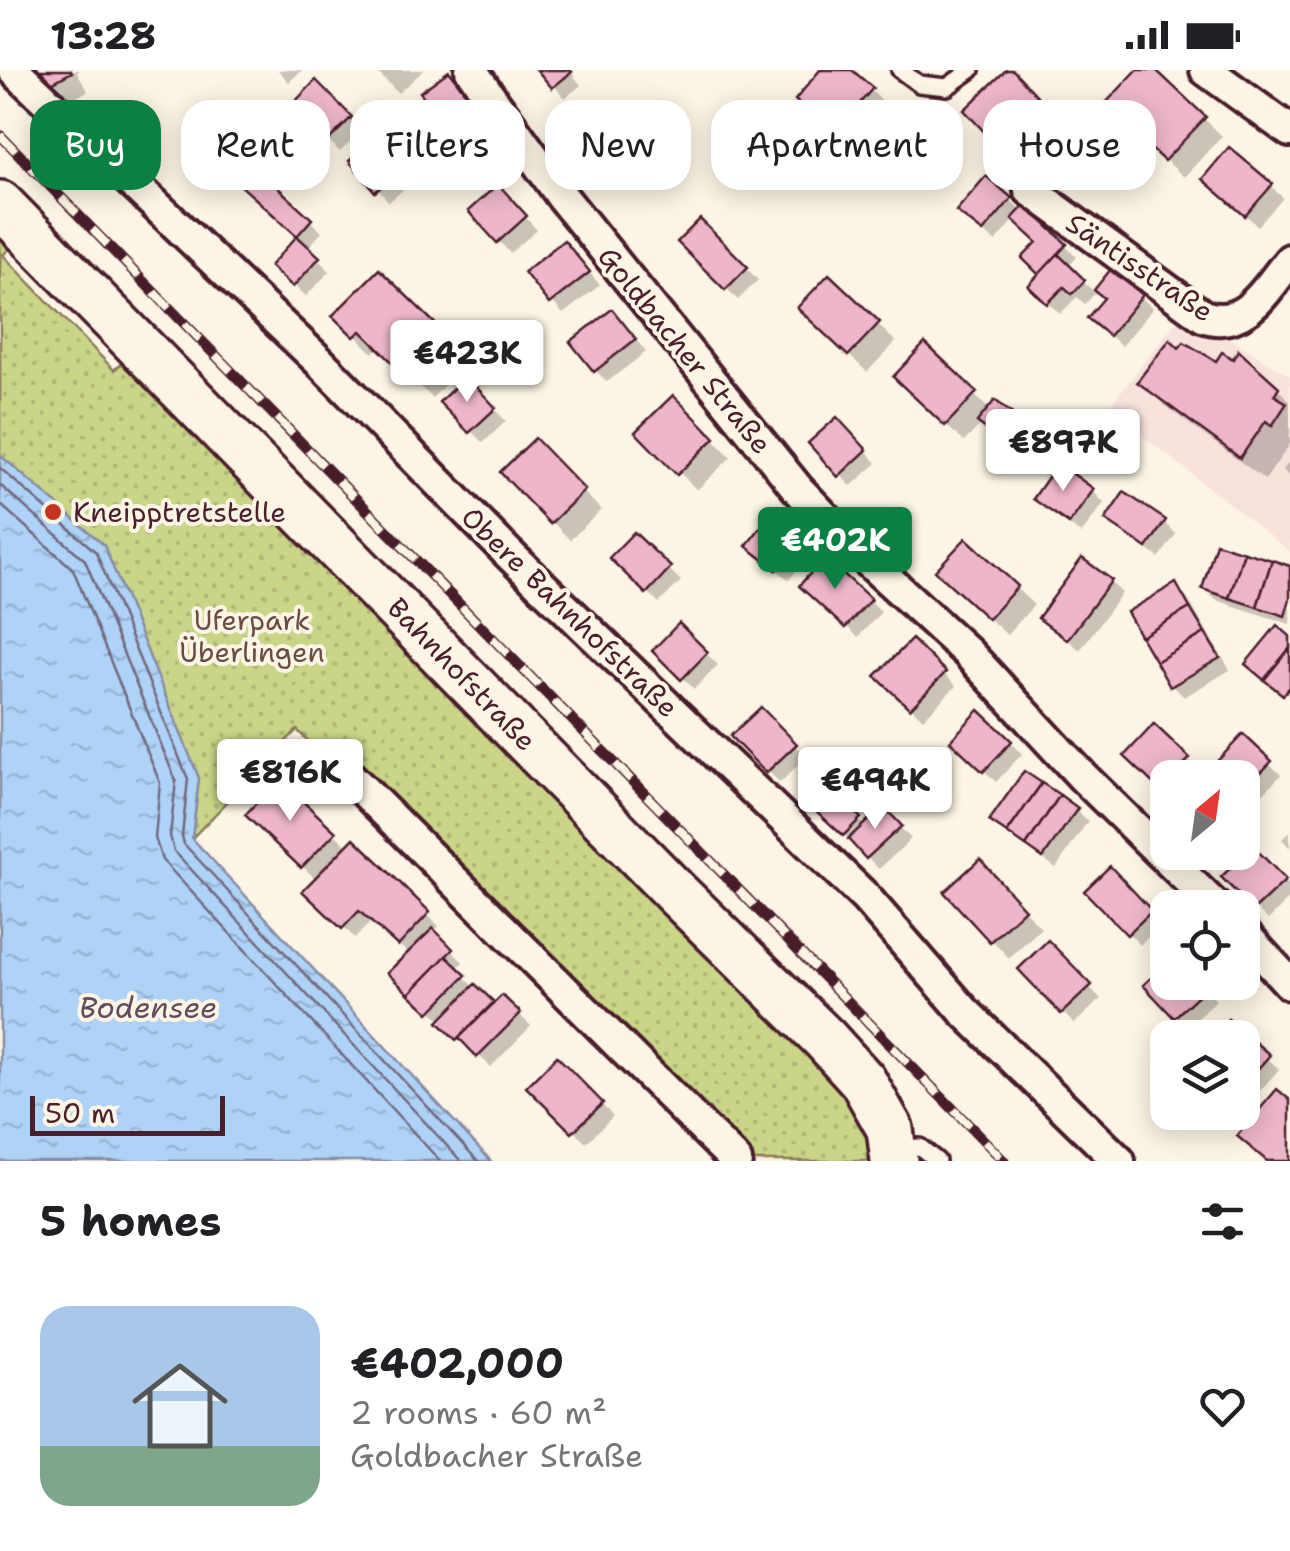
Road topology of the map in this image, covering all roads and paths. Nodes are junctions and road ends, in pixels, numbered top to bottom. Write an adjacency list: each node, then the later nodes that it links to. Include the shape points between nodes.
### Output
1 (14, 70): 17 (street, Obere Bahnhofstraße, via 865,897 964,1012)
2 (472, 70): 11 (street, Goldbacher Straße, via 562,198 797,488)
3 (900, 70): 4 (lane, via 919,84 947,87)
4 (971, 70)
5 (1206, 70): 6 (street)
6 (1290, 131)
7 (1030, 190): 9 (street, Säntisstraße, via 1203,316 1221,322 1237,318)
8 (0, 204): 14 (street, Bahnhofstraße, via 825,1039 863,1081 890,1129)
9 (1290, 260)
10 (339, 766): 15 (street)
11 (1199, 890)
12 (1260, 952): 13 (street)
13 (1290, 984)
14 (894, 1155): 16 (lane, via 920,1147)
15 (736, 1161)
16 (937, 1161)
17 (1120, 1161)

